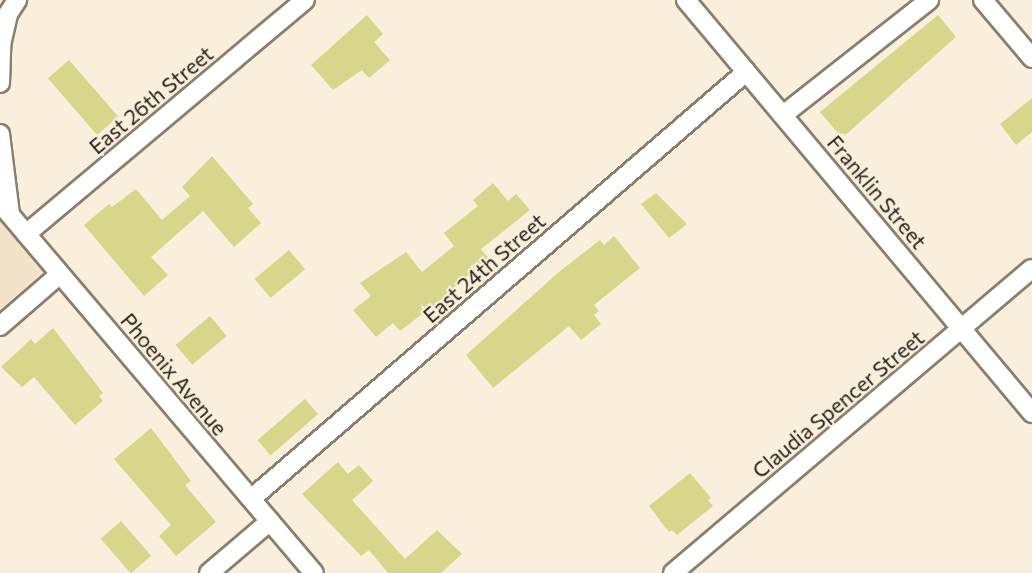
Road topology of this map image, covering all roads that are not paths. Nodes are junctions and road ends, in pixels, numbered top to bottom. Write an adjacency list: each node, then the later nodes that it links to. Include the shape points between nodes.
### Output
1 (17, 0): 8 (street, via 8,14 1,45)
2 (305, 0): 12 (street, East 26th Street)
3 (686, 0): 7 (street, Franklin Street)
4 (929, 0): 9 (street)
5 (983, 0): 6 (street)
6 (1032, 58)
7 (746, 72): 9 (street, Franklin Street); 18 (street, East 24th Street)
8 (0, 83)
9 (783, 115): 16 (street, Franklin Street)
10 (0, 134): 11 (street)
11 (5, 209): 12 (street, Phoenix Avenue)
12 (26, 234): 14 (street, Phoenix Avenue)
13 (1032, 269): 16 (street, Claudia Spencer Street)
14 (60, 274): 15 (street); 18 (street, Phoenix Avenue)
15 (0, 326)
16 (962, 328): 17 (street, Franklin Street); 22 (street, Claudia Spencer Street)
17 (1032, 413)
18 (251, 499): 19 (street, Phoenix Avenue)
19 (270, 521): 20 (street); 21 (street, Phoenix Avenue)
20 (209, 573)
21 (314, 573)
22 (673, 573)

